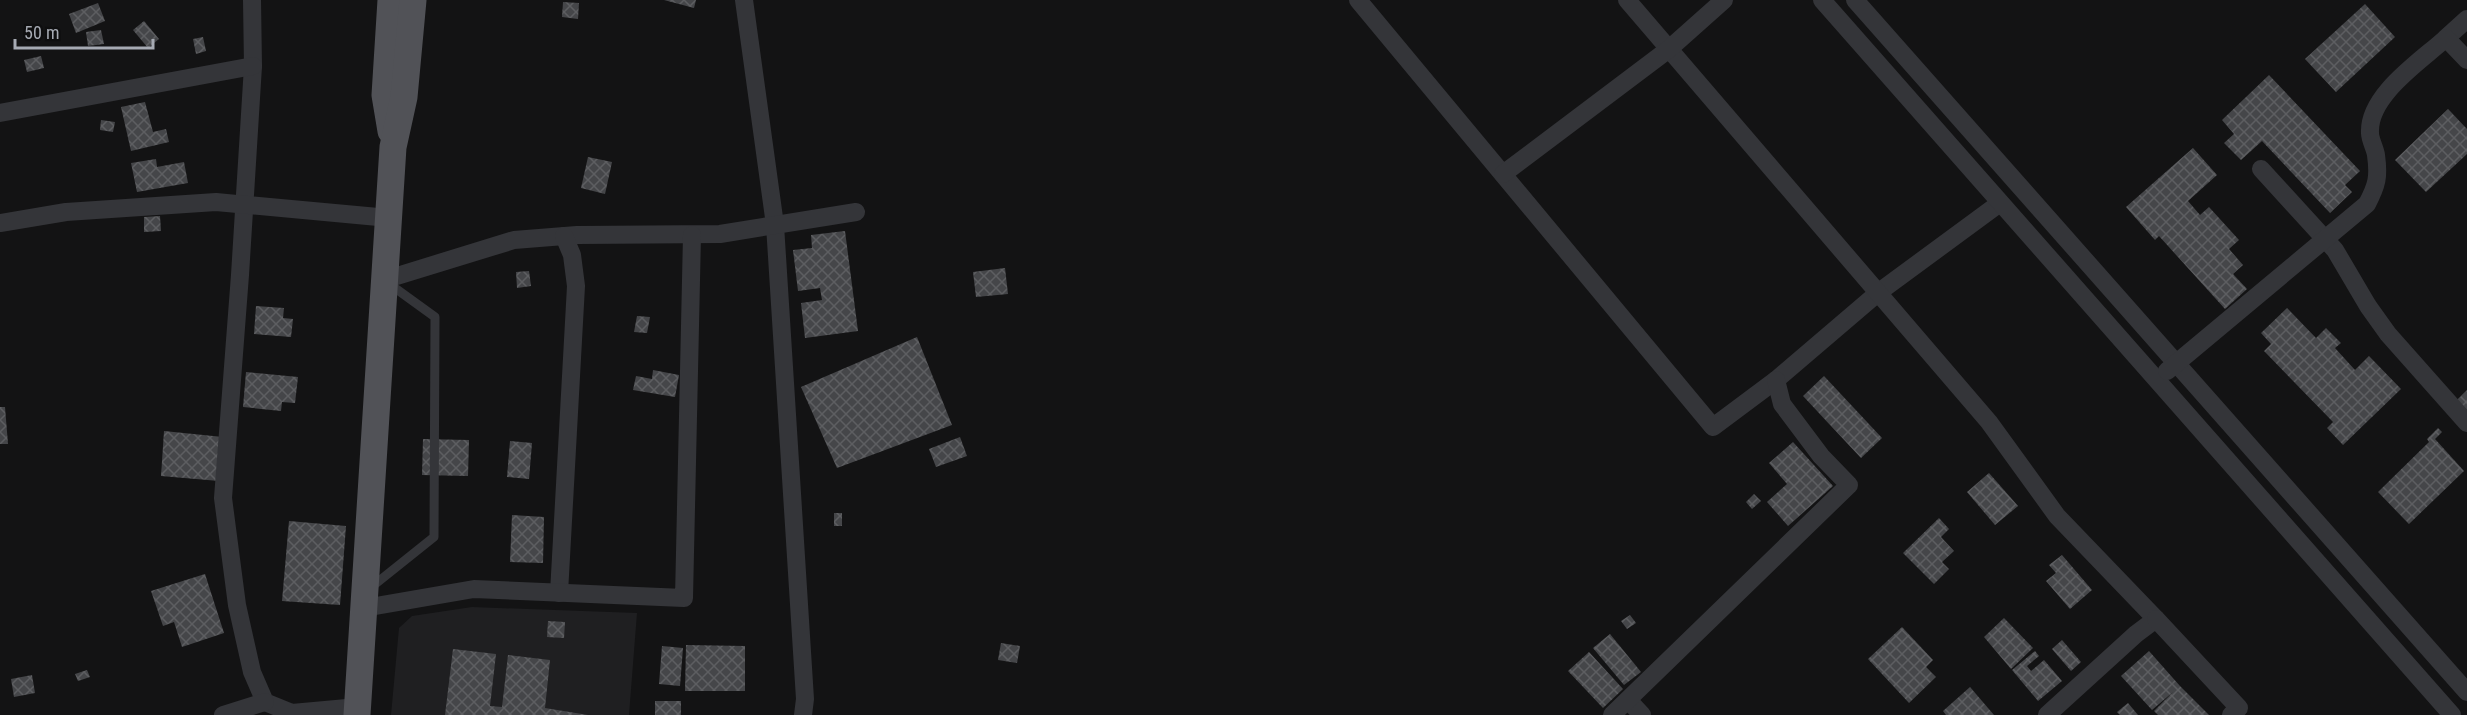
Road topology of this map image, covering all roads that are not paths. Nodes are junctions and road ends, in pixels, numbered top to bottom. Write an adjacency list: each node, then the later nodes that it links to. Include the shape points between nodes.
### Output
1 (252, 0): 14 (street)
2 (391, 0): 16 (main road, via 385,96)
3 (413, 0): 16 (main road, via 404,97)
4 (744, 0): 24 (street)
5 (1358, 0): 18 (street)
6 (1627, 0): 12 (street)
7 (1725, 0): 12 (street)
8 (1822, 0): 19 (street)
9 (1855, 0): 30 (street)
10 (2467, 19): 11 (street)
11 (2446, 38): 13 (street); 27 (street, via 2383,95 2373,113 2370,133 2378,182 2367,204)
12 (1669, 49): 18 (street); 29 (street)
13 (2467, 60)
14 (253, 66): 15 (street); 20 (street)
15 (0, 113)
16 (393, 147): 22 (main road)
17 (2261, 169): 27 (street)
18 (1503, 174): 31 (street, via 1713,427)
19 (2000, 203): 29 (street); 32 (street)
20 (244, 206): 22 (street); 23 (street, via 216,202 66,212); 39 (street, via 223,498 237,605 252,672)
21 (856, 212): 24 (street)
22 (389, 218): 28 (main road)
23 (0, 224)
24 (775, 225): 25 (street); 43 (street)
25 (692, 235): 26 (street); 34 (street, via 684,598)
26 (564, 236): 28 (street, via 514,240); 34 (street, via 572,255 576,286)
27 (2325, 239): 30 (street); 33 (street, via 2388,334)
28 (384, 280): 35 (main road); 35 (lane, via 435,317 434,537)
29 (1879, 292): 31 (street); 36 (street, via 1989,422 2056,516)
30 (2176, 364): 32 (street); 37 (street)
31 (1776, 380): 38 (street, via 1782,404 1821,456 1849,485)
32 (2157, 380): 47 (street)
33 (2467, 423)
34 (559, 593): 35 (street, via 474,590)
35 (364, 600): 40 (main road)
36 (2156, 619): 41 (street); 46 (street)
37 (2467, 692)
38 (1628, 700): 44 (street); 45 (street)
39 (265, 702): 40 (street, via 292,713); 42 (street)
40 (358, 711)
41 (2238, 713)
42 (223, 715)
43 (803, 715)
44 (1612, 715)
45 (1642, 715)
46 (2047, 715)
47 (2452, 715)

